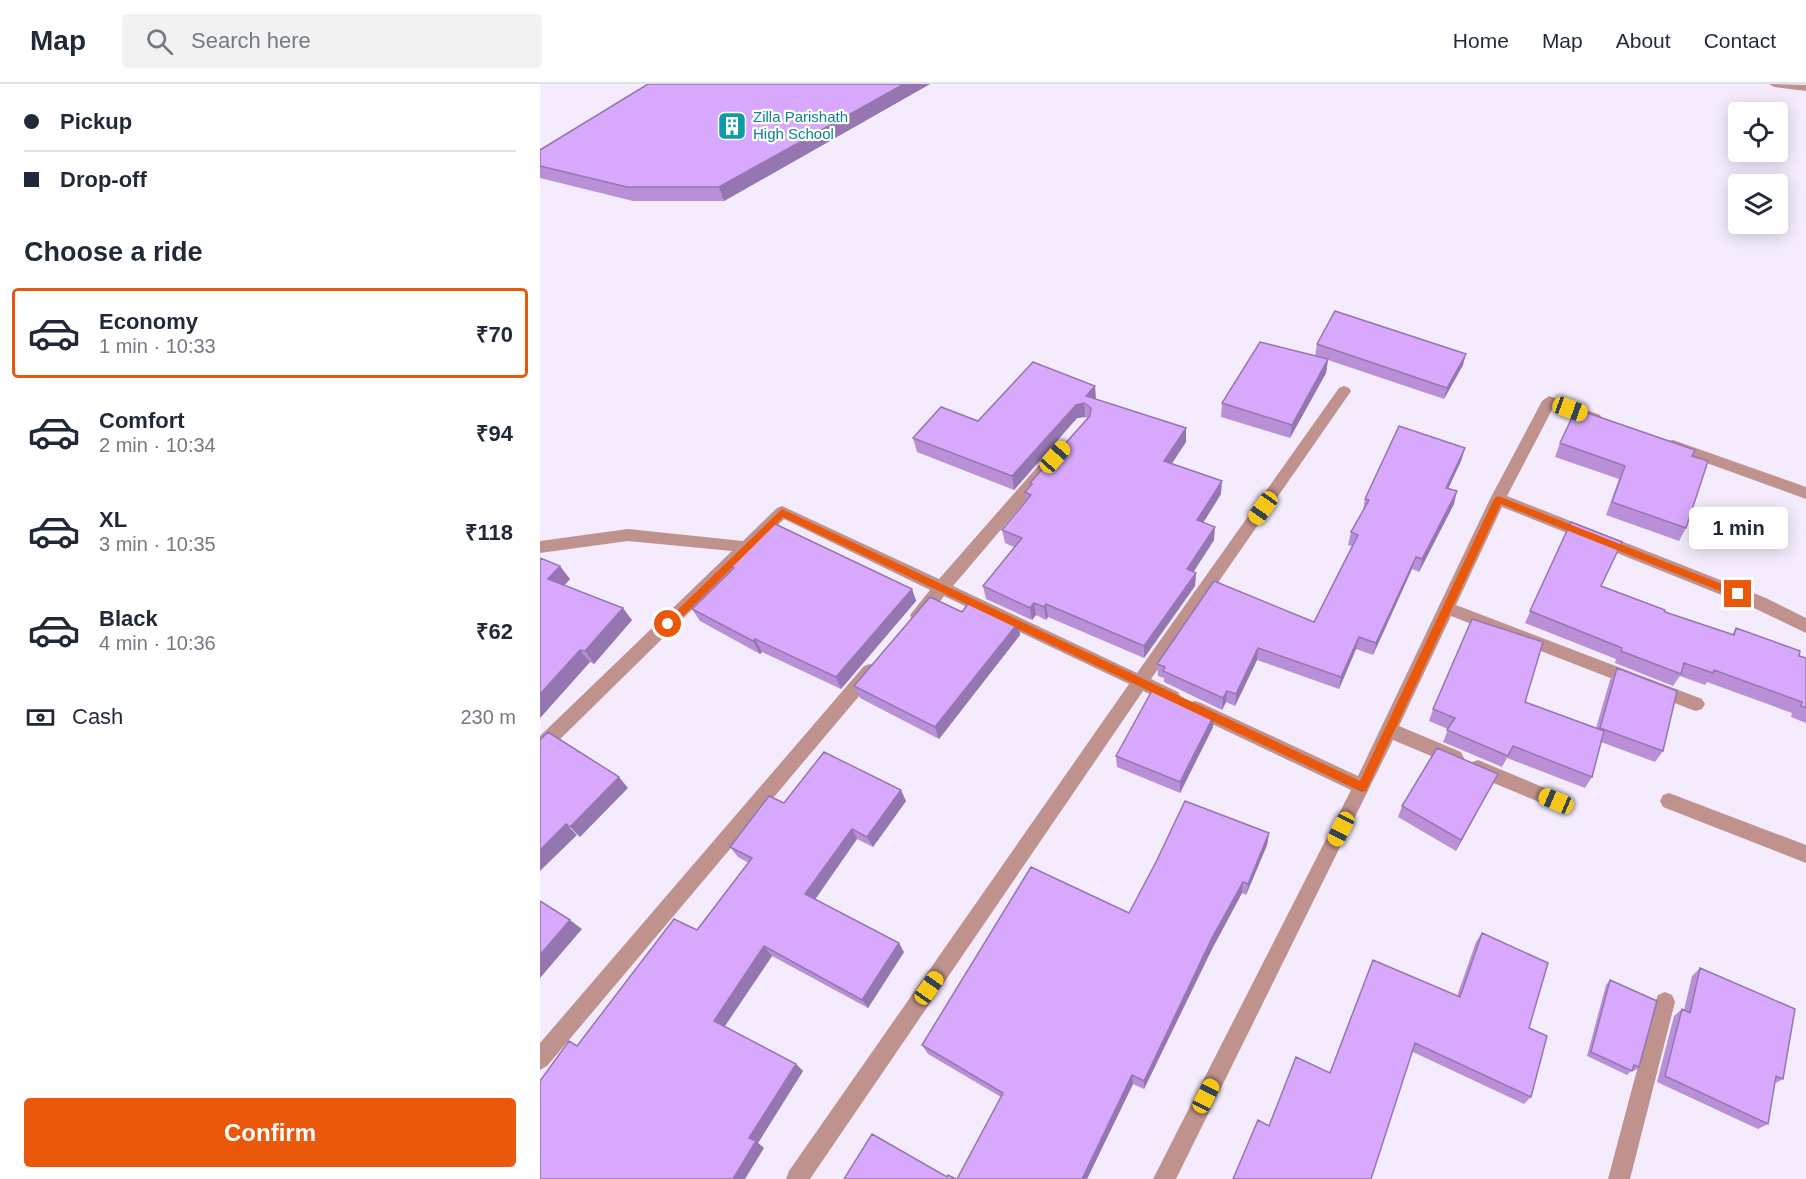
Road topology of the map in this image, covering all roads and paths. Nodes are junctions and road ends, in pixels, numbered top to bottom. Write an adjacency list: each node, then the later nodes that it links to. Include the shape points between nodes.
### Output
1 (1774, 84): 2 (street)
2 (1780, 84): 3 (street)
3 (1806, 88)
4 (1344, 391): 17 (street)
5 (1605, 421): 9 (street, via 1549,401)
6 (1661, 441): 8 (street)
7 (1053, 459): 12 (street)
8 (1806, 493)
9 (1498, 499): 13 (street); 15 (street, via 1760,603)
10 (540, 547): 11 (street, via 628,536)
11 (748, 547): 12 (street, via 782,513); 20 (street)
12 (940, 588): 14 (street); 17 (street)
13 (1447, 608): 18 (street); 19 (street)
14 (910, 624)
15 (1806, 626)
16 (879, 661): 26 (street)
17 (1140, 682): 21 (street); 27 (street)
18 (1696, 704)
19 (1389, 730): 21 (street); 22 (street)
20 (540, 748)
21 (1362, 788): 28 (street)
22 (1556, 801)
23 (1669, 801): 24 (street)
24 (1806, 854)
25 (1665, 1002): 29 (street)
26 (540, 1059)
27 (797, 1179)
28 (1164, 1179)
29 (1619, 1179)

